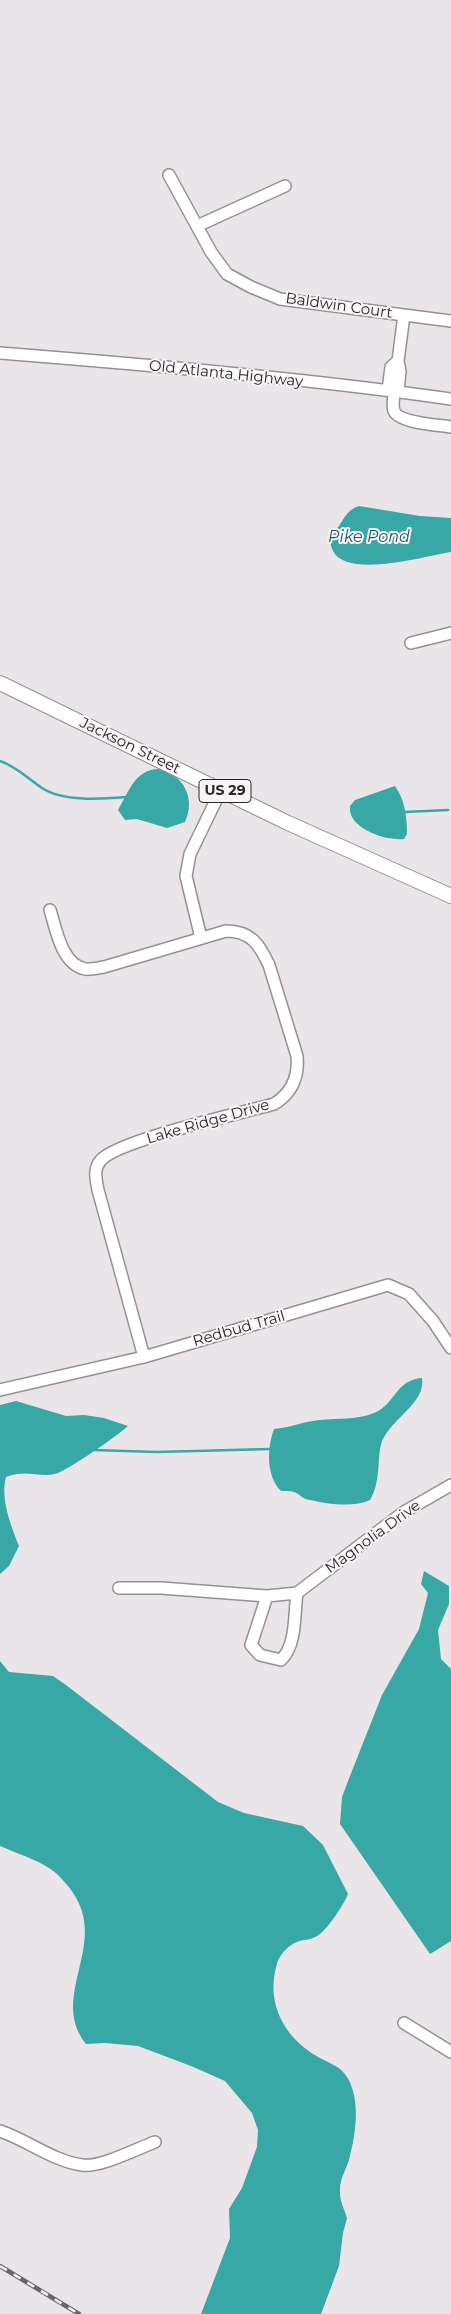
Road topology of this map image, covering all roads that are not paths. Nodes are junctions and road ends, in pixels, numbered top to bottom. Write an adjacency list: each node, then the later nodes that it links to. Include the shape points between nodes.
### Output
1 (169, 175): 3 (street, Baldwin Court)
2 (285, 186): 3 (street)
3 (197, 226): 4 (street, Baldwin Court, via 227,274 280,299)
4 (404, 315): 5 (street, Baldwin Court); 7 (street, via 398,361 391,367)
5 (451, 321)
6 (0, 353): 7 (street, Old Atlanta Highway)
7 (394, 391): 8 (street, Old Atlanta Highway); 9 (street, via 393,409 396,414 409,421)
8 (451, 399)
9 (451, 427)
10 (451, 633): 11 (street)
11 (411, 643)
12 (0, 683): 13 (main road, Jackson Street / US 29)
13 (221, 790): 14 (main road, Jackson Street / US 29); 16 (street, via 190,854 186,876)
14 (451, 896)
15 (50, 910): 16 (street, Lake Ridge Drive, via 61,945 72,963 85,969 104,967)
16 (202, 938): 18 (street, Lake Ridge Drive, via 239,931 257,944 269,965 298,1056 298,1068 290,1090 274,1104 134,1143 109,1154 96,1168 98,1190)
17 (451, 1348): 18 (street, Redbud Trail, via 409,1294 388,1285)
18 (144, 1357): 19 (street, Redbud Trail)
19 (0, 1390)
20 (451, 1485): 22 (street, Magnolia Drive, via 404,1512)
21 (118, 1588): 23 (street)
22 (297, 1593): 23 (street); 23 (street, via 287,1655 281,1660 260,1655 251,1645)
23 (267, 1596)
24 (404, 2023): 25 (street)
25 (451, 2052)
26 (0, 2131): 27 (street, via 82,2166 97,2164)
27 (155, 2142)

